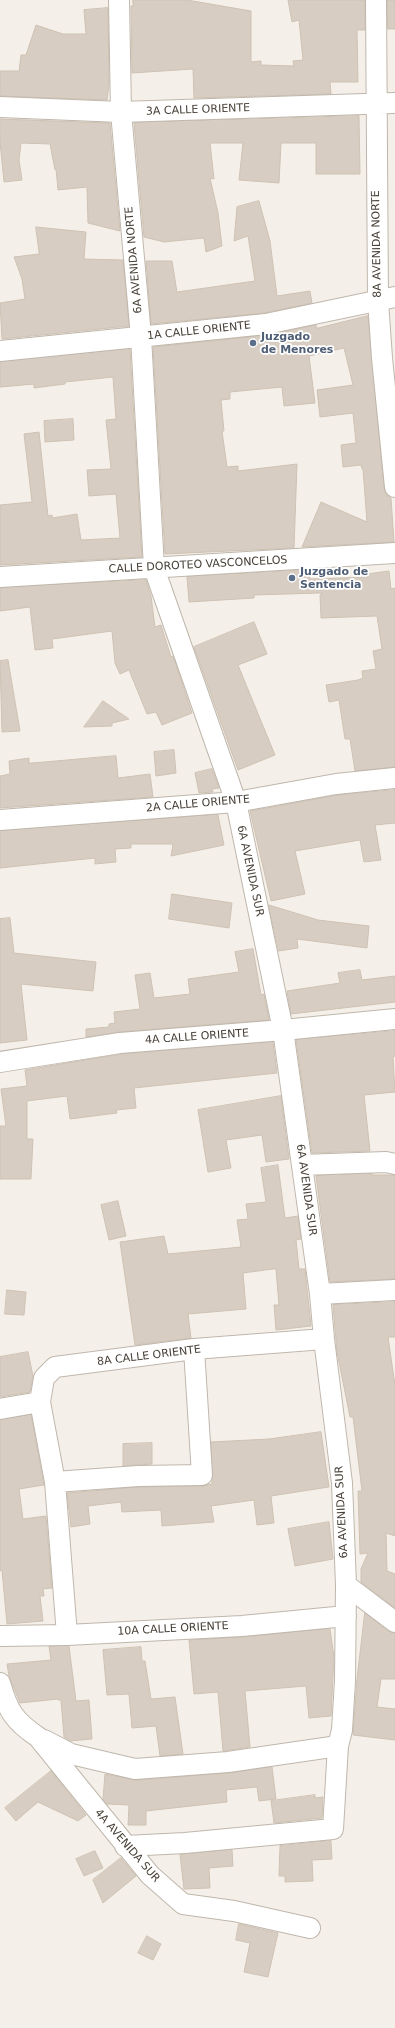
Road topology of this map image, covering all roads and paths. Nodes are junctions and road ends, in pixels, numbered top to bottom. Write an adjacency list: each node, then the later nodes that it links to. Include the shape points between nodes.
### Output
1 (119, 0): 6 (street, 6A AVENIDA NORTE)
2 (376, 0): 4 (street, 8A AVENIDA NORTE)
3 (395, 103): 4 (street, 3A CALLE ORIENTE)
4 (376, 105): 6 (street, 3A CALLE ORIENTE); 7 (street, 8A AVENIDA NORTE)
5 (0, 107): 6 (street, 3A CALLE ORIENTE)
6 (121, 112): 8 (street, 6A AVENIDA NORTE)
7 (387, 299): 8 (street, 1A CALLE ORIENTE, via 266,324); 10 (street, 8A AVENIDA NORTE, via 382,358)
8 (141, 338): 9 (street, 1A CALLE ORIENTE); 12 (street, 6A AVENIDA NORTE)
9 (0, 351)
10 (395, 487)
11 (395, 553): 12 (street, CALLE DOROTEO VASCONCELOS)
12 (154, 568): 13 (street, CALLE DOROTEO VASCONCELOS); 15 (street, 6A AVENIDA SUR)
13 (0, 577)
14 (395, 778): 15 (street, 2A CALLE ORIENTE, via 336,784)
15 (236, 802): 16 (street, 2A CALLE ORIENTE); 18 (street, 6A AVENIDA SUR)
16 (0, 820)
17 (395, 1019): 18 (street, 4A CALLE ORIENTE)
18 (283, 1030): 19 (street, 4A CALLE ORIENTE, via 120,1043); 21 (street, 6A AVENIDA SUR)
19 (0, 1062)
20 (395, 1164): 21 (street, via 386,1162)
21 (302, 1165): 23 (street, 6A AVENIDA SUR)
22 (395, 1290): 23 (street)
23 (320, 1294): 24 (street, 6A AVENIDA SUR)
24 (324, 1339): 25 (street, 8A CALLE ORIENTE); 29 (street, 6A AVENIDA SUR, via 342,1483)
25 (194, 1349): 26 (street, 8A CALLE ORIENTE, via 55,1367 44,1378); 28 (street, via 202,1475 138,1476)
26 (40, 1402): 27 (street); 28 (street)
27 (0, 1409)
28 (55, 1482): 32 (street)
29 (346, 1585): 30 (street, 6A AVENIDA SUR); 31 (street)
30 (346, 1616): 32 (street, 10A CALLE ORIENTE, via 242,1626); 36 (street, 6A AVENIDA SUR, via 342,1730)
31 (395, 1622)
32 (67, 1635): 33 (street, 10A CALLE ORIENTE)
33 (0, 1636)
34 (0, 1683): 35 (street, 4A AVENIDA SUR, via 6,1705 22,1726)
35 (38, 1737): 36 (street, via 71,1754 135,1769 228,1762); 37 (street, 4A AVENIDA SUR)
36 (338, 1746): 37 (street, 6A AVENIDA SUR, via 334,1829)
37 (125, 1846): 38 (street, 4A AVENIDA SUR, via 150,1875 183,1904 234,1911)
38 (310, 1928)

